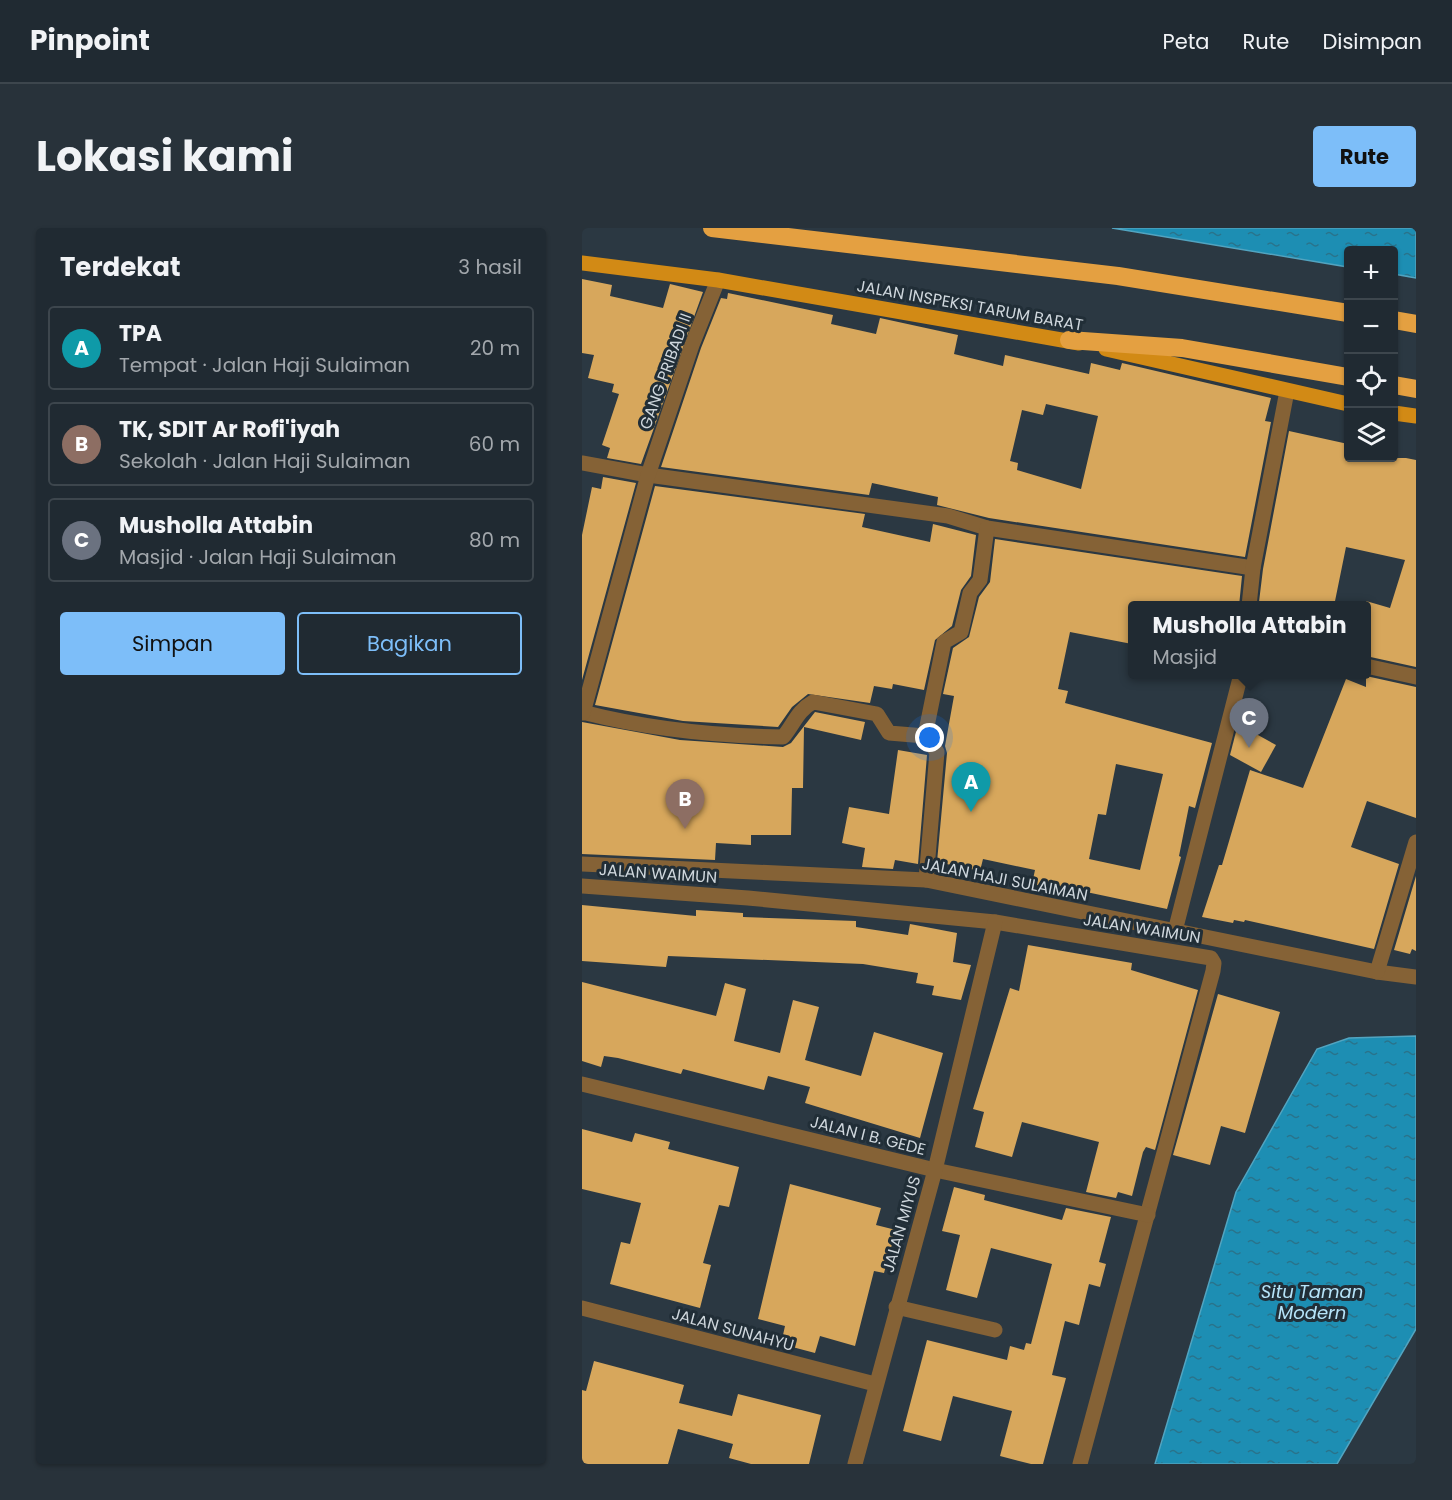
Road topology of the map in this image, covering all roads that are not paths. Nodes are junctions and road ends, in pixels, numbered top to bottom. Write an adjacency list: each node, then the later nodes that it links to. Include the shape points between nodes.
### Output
1 (712, 228): 4 (highway, via 1118,276)
2 (582, 263): 3 (main road, JALAN INSPEKSI TARUM BARAT)
3 (718, 280): 7 (main road, JALAN INSPEKSI TARUM BARAT); 16 (street, GANG PRIBADI II)
4 (1344, 312)
5 (1398, 321): 6 (highway)
6 (1416, 324)
7 (1069, 340): 8 (highway, via 1182,348); 11 (main road, JALAN INSPEKSI TARUM BARAT)
8 (1344, 376)
9 (1398, 386): 10 (highway)
10 (1416, 389)
11 (1287, 391): 12 (main road, JALAN INSPEKSI TARUM BARAT); 18 (street)
12 (1344, 403)
13 (1398, 414): 14 (main road)
14 (1416, 416)
15 (582, 463): 16 (street)
16 (648, 475): 17 (street, via 948,516); 23 (street, GANG PRIBADI II)
17 (987, 528): 18 (street); 24 (street, via 980,580 970,593 961,632 944,642)
18 (1252, 568): 19 (street)
19 (1249, 601)
20 (1371, 667): 21 (street)
21 (1416, 676)
22 (1240, 679): 30 (street)
23 (583, 712): 24 (street, via 618,723 663,730 783,737 795,716 813,702 877,714 889,734)
24 (925, 736): 27 (street, via 937,752)
25 (1416, 842): 31 (street)
26 (582, 864): 27 (street, JALAN HAJI SULAIMAN)
27 (926, 880): 30 (street, JALAN HAJI SULAIMAN)
28 (582, 886): 29 (street, JALAN WAIMUN)
29 (994, 922): 34 (street, JALAN MIYUS); 35 (street, JALAN WAIMUN, via 1213,960)
30 (1175, 931): 31 (street, JALAN HAJI SULAIMAN)
31 (1377, 972): 32 (street, JALAN HAJI SULAIMAN)
32 (1416, 977)
33 (582, 1084): 34 (street, JALAN I B. GEDE)
34 (935, 1170): 35 (street, JALAN I B. GEDE); 36 (street, JALAN MIYUS)
35 (1148, 1215): 41 (street, JALAN WAIMUN)
36 (896, 1307): 38 (street); 39 (street, JALAN MIYUS)
37 (582, 1308): 39 (street, JALAN SUNAHYU)
38 (995, 1330)
39 (875, 1384): 40 (street, JALAN MIYUS)
40 (855, 1464)
41 (1080, 1464)

